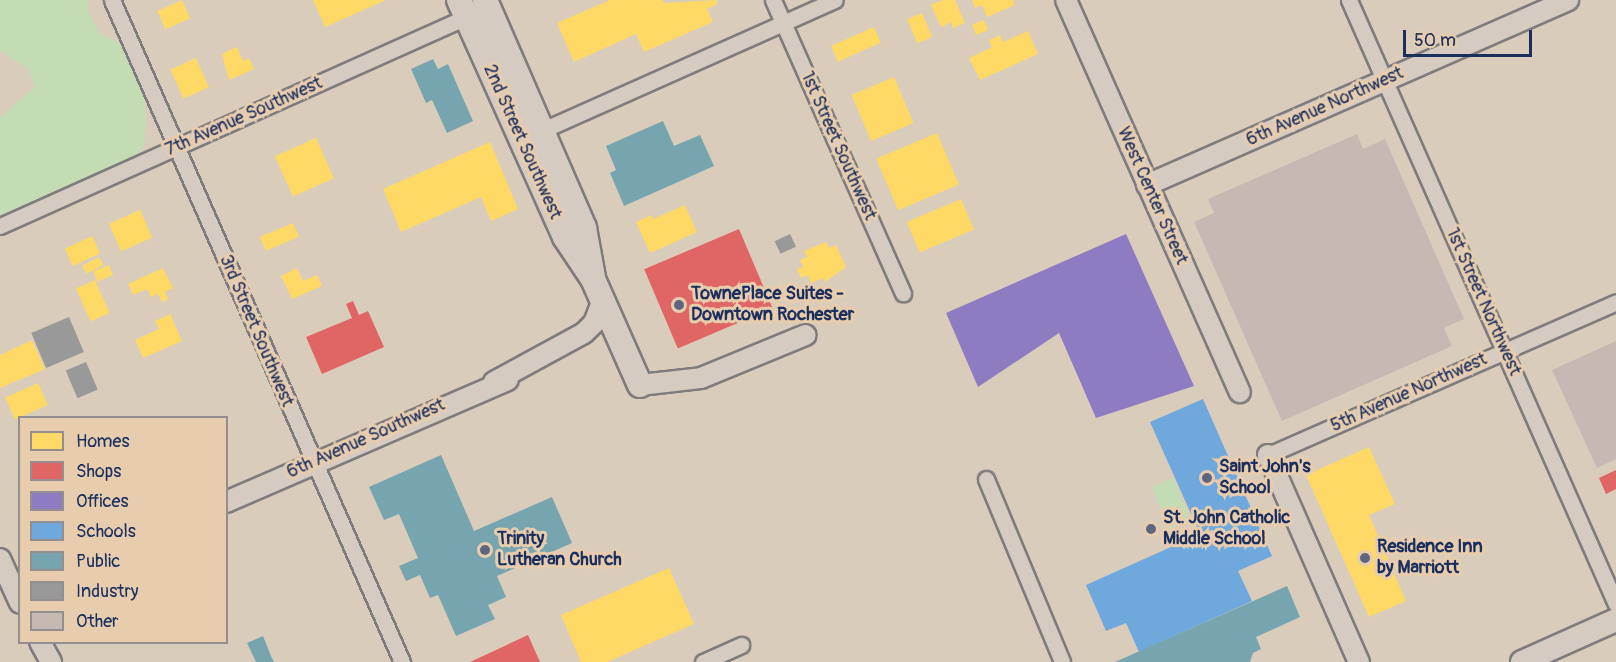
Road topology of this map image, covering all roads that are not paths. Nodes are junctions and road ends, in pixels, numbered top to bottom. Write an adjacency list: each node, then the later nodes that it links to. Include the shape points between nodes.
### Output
1 (112, 0): 12 (street, 3rd Street Southwest)
2 (773, 0): 9 (street, 1st Street Southwest)
3 (835, 0): 9 (street)
4 (1066, 0): 13 (street, West Center Street)
5 (1349, 0): 10 (street, 1st Street Northwest)
6 (1568, 0): 10 (street, 6th Avenue Northwest)
7 (487, 4): 8 (street, 7th Avenue Southwest); 11 (main road, 2nd Street Southwest)
8 (463, 8): 11 (main road, 2nd Street Southwest); 12 (street, 7th Avenue Southwest)
9 (783, 22): 11 (street); 16 (street, 1st Street Southwest)
10 (1384, 82): 13 (street, 6th Avenue Northwest); 19 (street, 1st Street Northwest)
11 (531, 135): 15 (main road, 2nd Street Southwest, via 588,240)
12 (177, 147): 14 (street, 7th Avenue Southwest); 23 (street, 3rd Street Southwest)
13 (1147, 185): 21 (street, West Center Street)
14 (0, 226)
15 (598, 290): 20 (main road, 2nd Street Southwest); 23 (street, 6th Avenue Southwest, via 594,323 584,333 498,382)
16 (903, 293)
17 (1616, 302): 19 (street, 5th Avenue Northwest)
18 (806, 335): 20 (street, via 701,378)
19 (1505, 351): 22 (street, 5th Avenue Northwest); 28 (street, 1st Street Northwest)
20 (640, 385)
21 (1240, 392)
22 (1268, 455): 38 (street)
23 (313, 463): 25 (street, 6th Avenue Southwest); 35 (street, 3rd Street Southwest)
24 (986, 479): 37 (street)
25 (228, 501)
26 (0, 559): 27 (street)
27 (14, 600)
28 (1616, 604)
29 (1616, 620): 39 (main road)
30 (34, 644): 33 (street)
31 (41, 644): 34 (street)
32 (741, 645): 36 (street)
33 (39, 662)
34 (51, 662)
35 (402, 662)
36 (703, 662)
37 (1062, 662)
38 (1359, 662)
39 (1522, 662)

